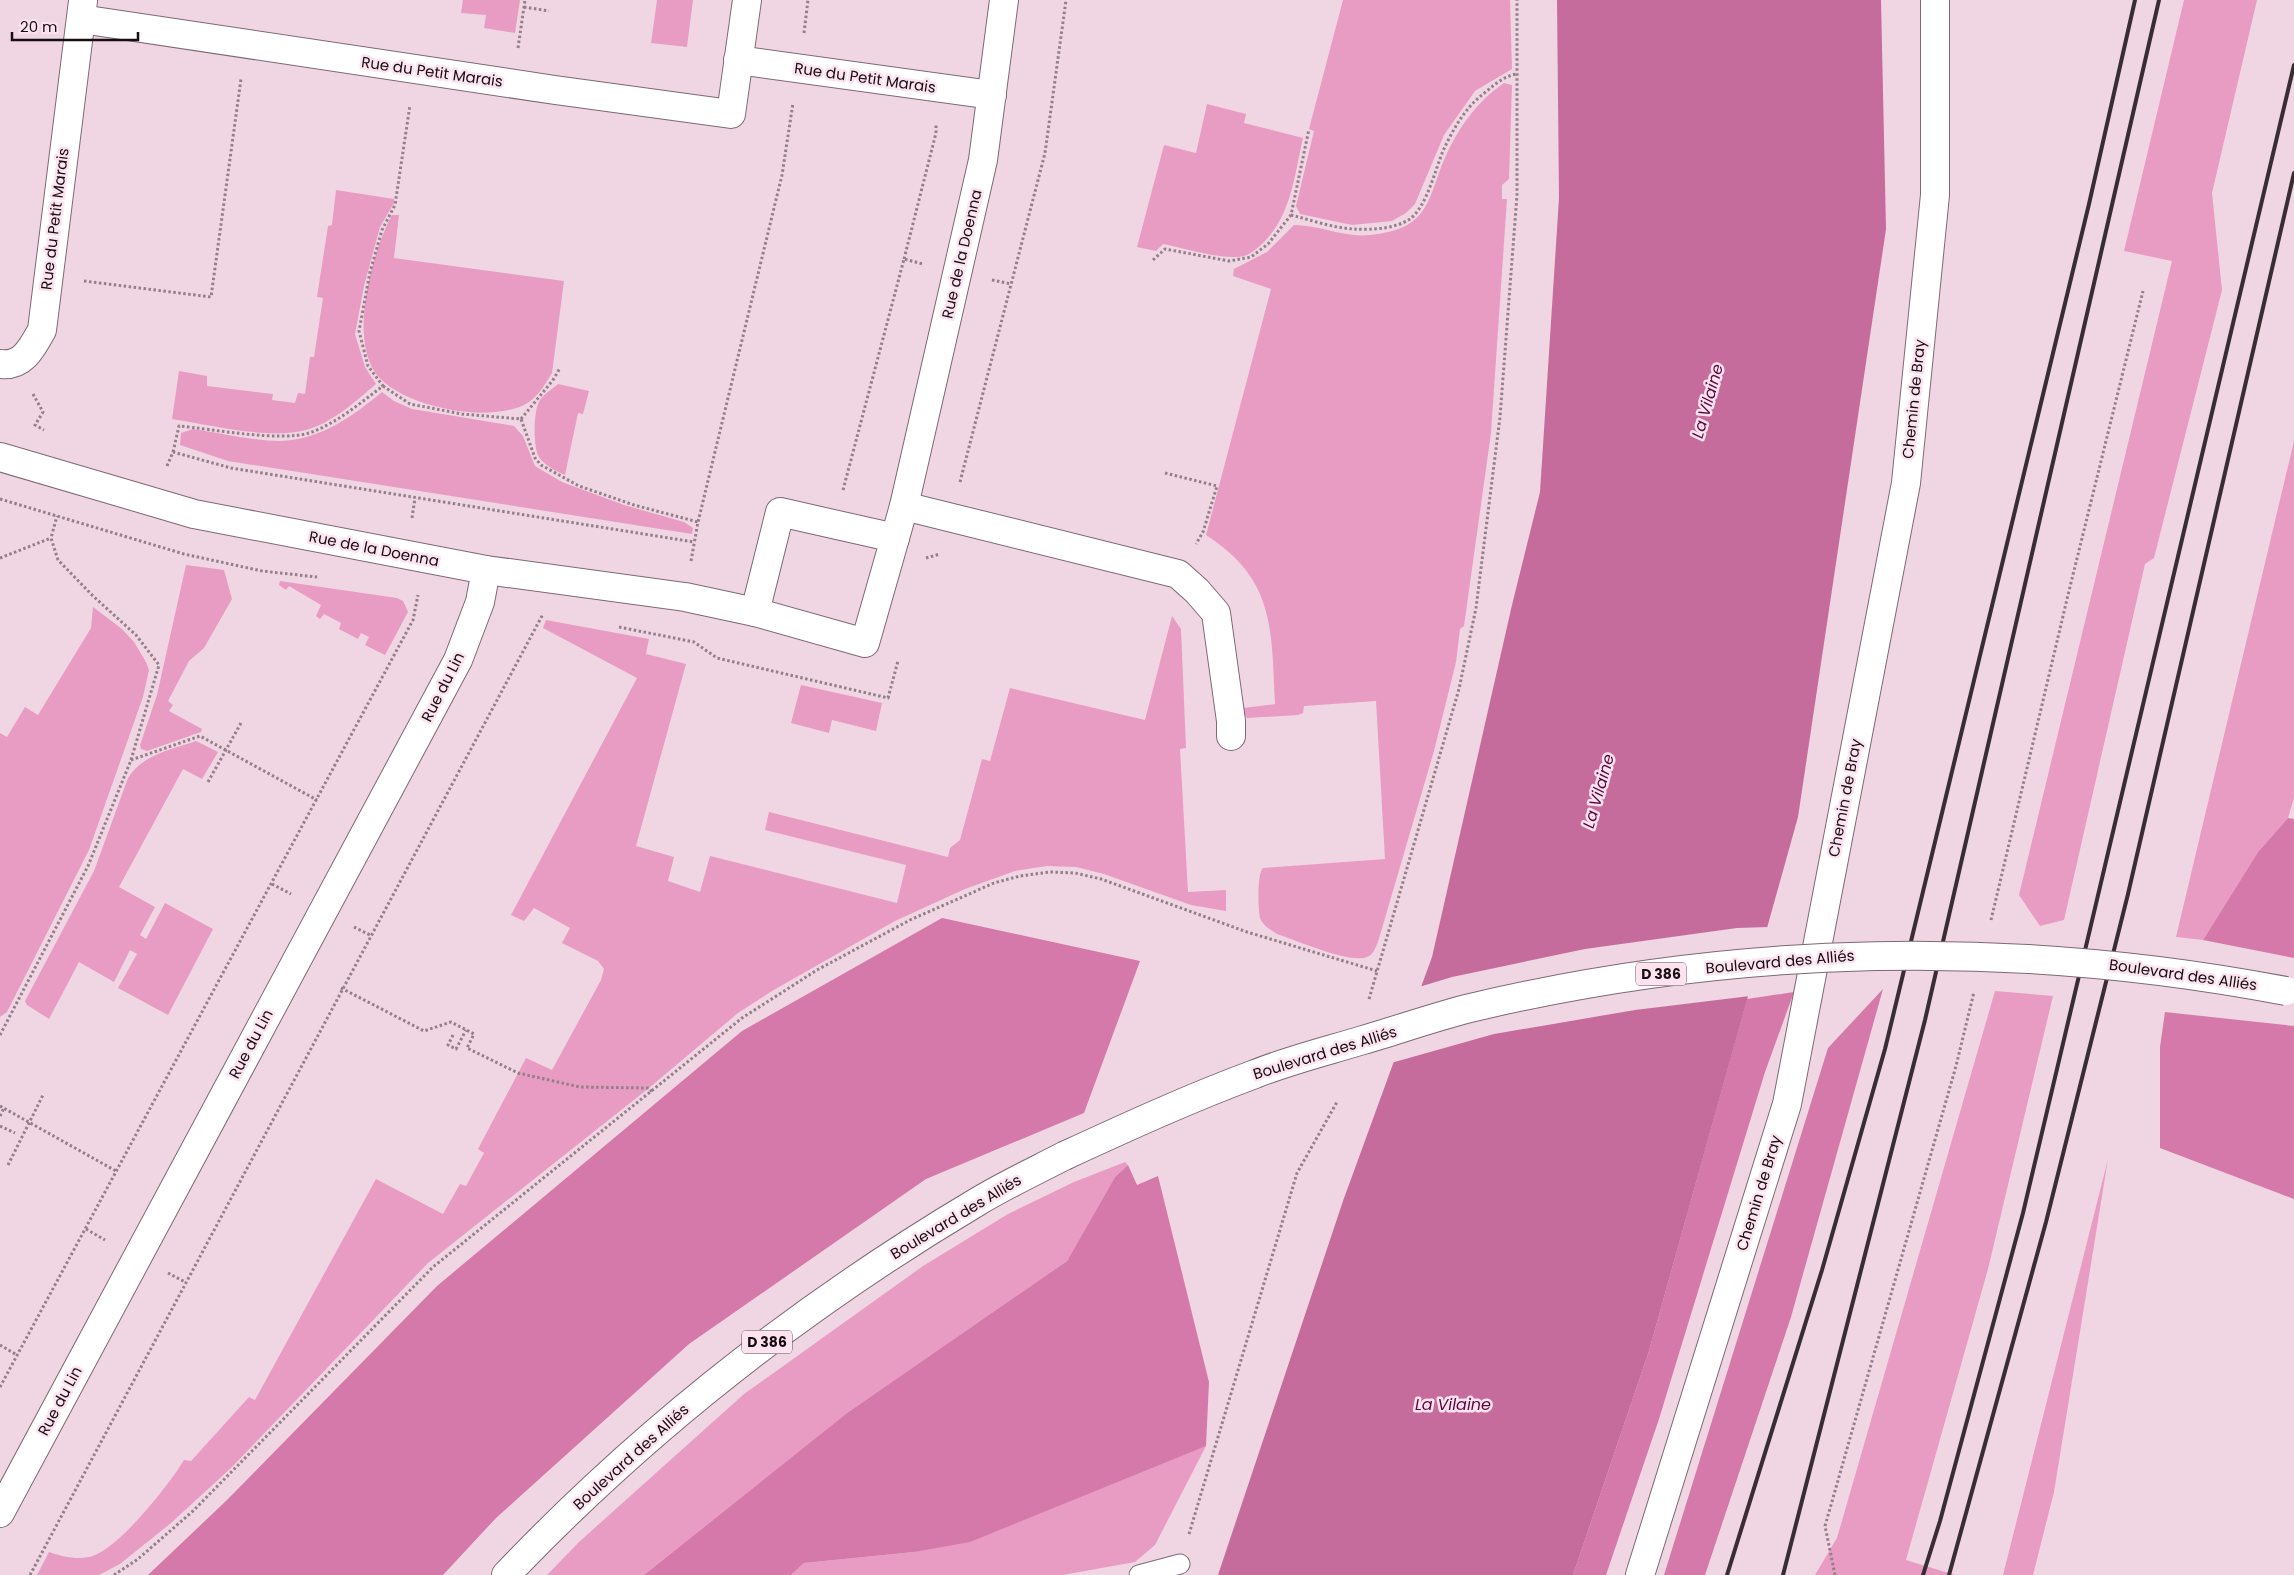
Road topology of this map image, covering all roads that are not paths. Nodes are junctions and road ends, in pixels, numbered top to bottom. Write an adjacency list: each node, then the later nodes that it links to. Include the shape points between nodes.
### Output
1 (747, 0): 5 (street, Rue du Petit Marais)
2 (1004, 0): 6 (street, Rue de la Doenna)
3 (1935, 0): 19 (street, Chemin de Bray, via 1934,195 1906,483 1787,1104)
4 (82, 9): 5 (street, Rue du Petit Marais, via 246,44 731,114); 7 (street, Rue du Petit Marais, via 42,330 30,353)
5 (738, 60): 6 (street, Rue du Petit Marais)
6 (992, 95): 9 (street, Rue de la Doenna, via 983,160)
7 (8, 364)
8 (0, 457): 11 (street, Rue de la Doenna, via 194,514)
9 (904, 506): 10 (street, Rue de la Doenna); 13 (street, via 1178,574 1216,612)
10 (895, 538): 12 (street, via 780,512); 12 (street, Rue de la Doenna, via 865,643)
11 (486, 570): 12 (street, Rue de la Doenna, via 685,597); 15 (street, Rue du Lin, via 480,602 458,660)
12 (755, 612)
13 (1231, 736)
14 (2290, 992): 17 (street, Boulevard des Alliés / D 386, bridge, via 2148,969 2032,958 1857,955 1755,962 1559,990 1464,1010 1258,1072 1064,1156 970,1206 890,1256 786,1327 670,1420)
15 (0, 1513)
16 (1180, 1564): 18 (lane)
17 (506, 1575)
18 (1139, 1575)
19 (1640, 1575)

